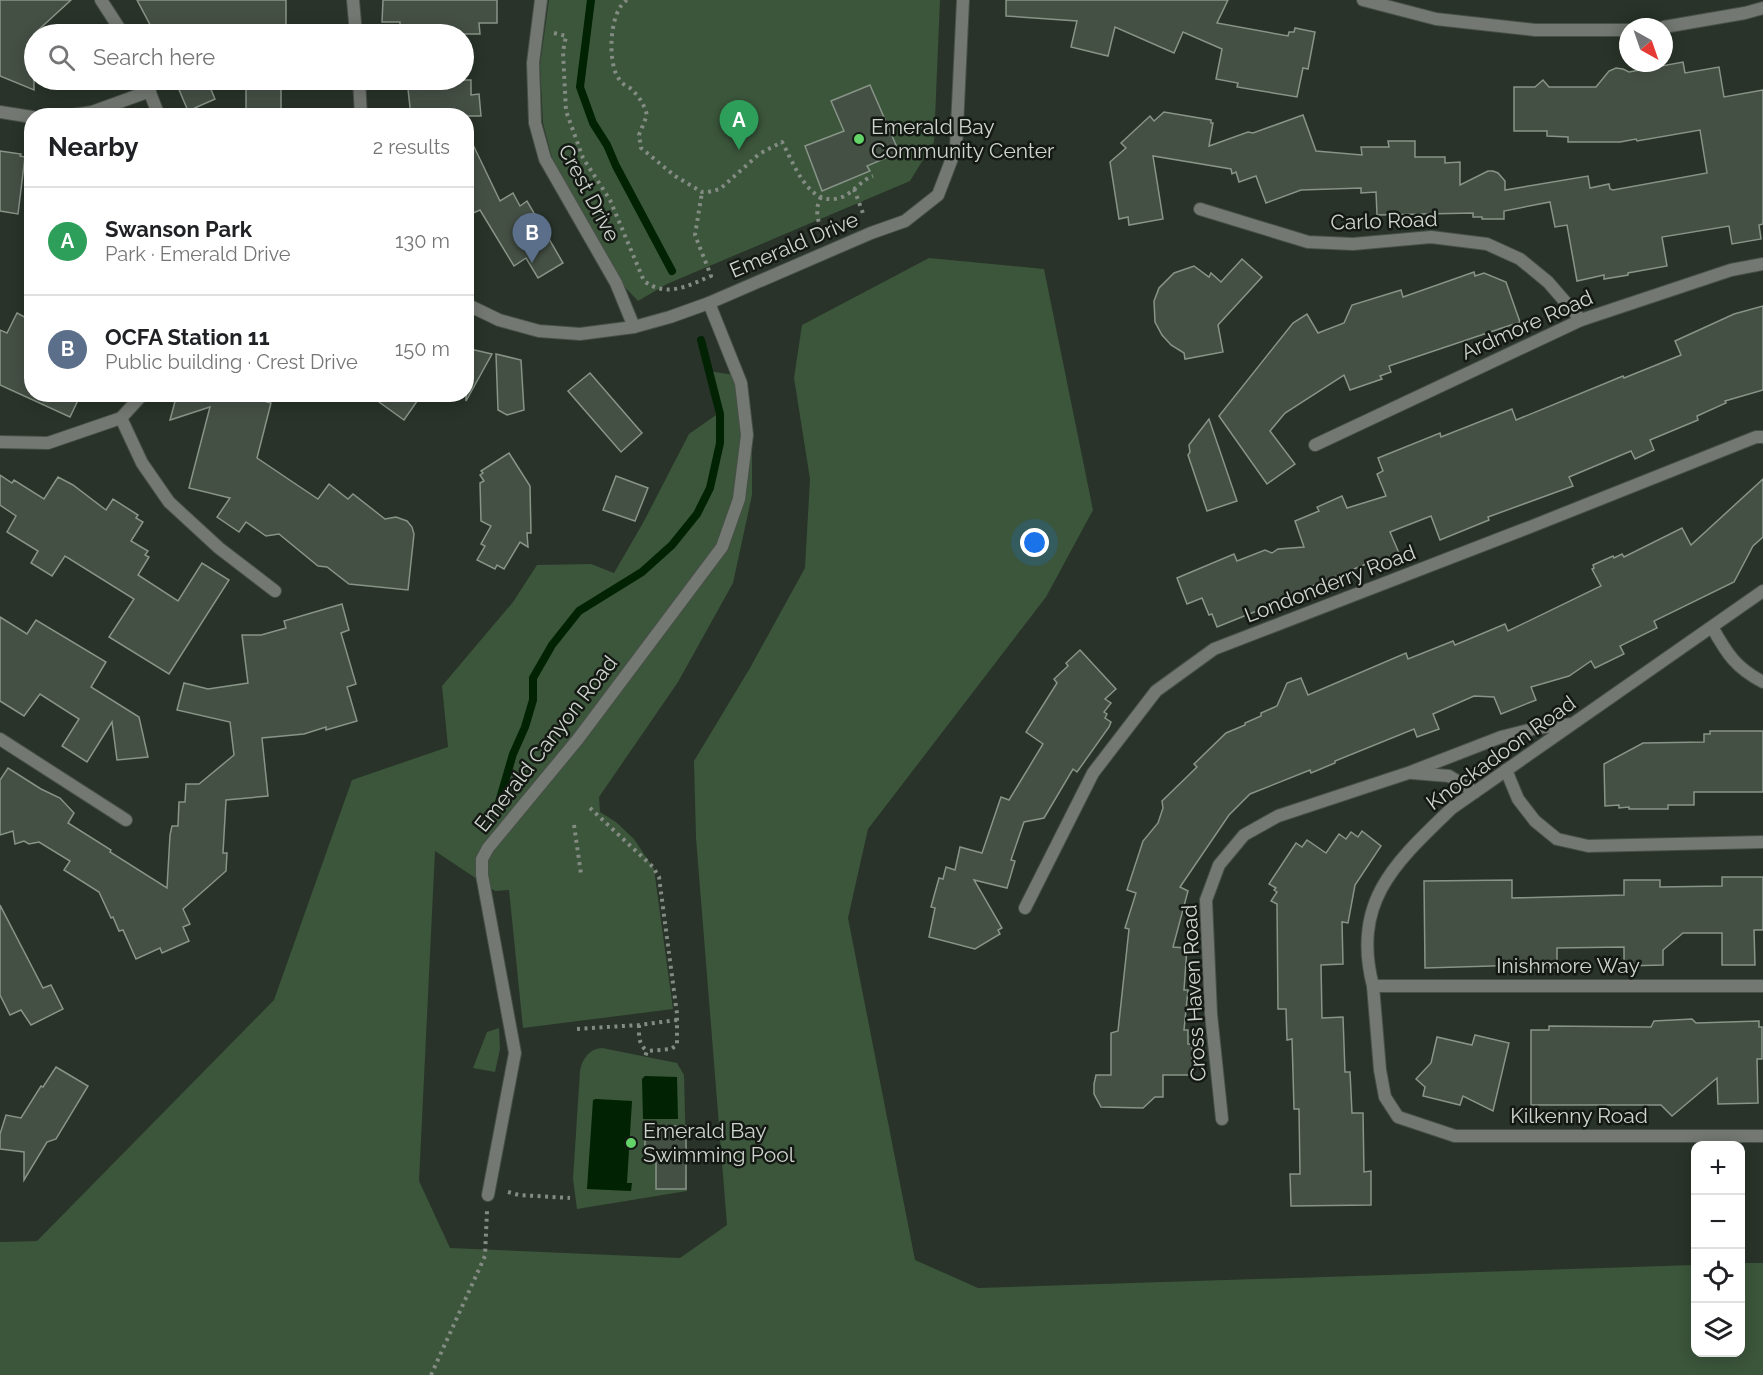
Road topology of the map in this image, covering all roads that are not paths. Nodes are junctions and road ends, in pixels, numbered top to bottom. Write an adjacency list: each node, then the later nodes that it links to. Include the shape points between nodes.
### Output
1 (101, 0): 7 (street)
2 (353, 0): 8 (street)
3 (541, 0): 24 (street, Crest Drive, via 533,63 535,123 545,159 616,283)
4 (963, 0): 21 (street, Emerald Drive, via 956,148 938,195 906,221)
5 (1363, 0): 10 (street, via 1436,19 1535,30)
6 (1763, 8): 9 (street)
7 (117, 24)
8 (355, 24)
9 (1673, 25)
10 (1619, 30)
11 (137, 90): 14 (street)
12 (149, 90): 15 (street)
13 (360, 90): 16 (street)
14 (100, 108)
15 (156, 108)
16 (361, 108)
17 (0, 112): 18 (street)
18 (24, 116)
19 (1200, 209): 23 (street, Carlo Road, via 1308,242 1353,244 1431,237 1487,244 1520,259 1548,282)
20 (1763, 264): 23 (street, Ardmore Road, via 1731,270)
21 (710, 303): 24 (street, Emerald Drive); 47 (street, Emerald Canyon Road, via 741,383 747,435 739,499 722,547 482,860 515,1053)
22 (474, 308): 24 (street, Emerald Drive, via 499,320 539,331 580,334)
23 (1581, 320): 29 (street, Ardmore Road)
24 (634, 327)
25 (136, 402): 26 (street)
26 (121, 418): 28 (street, via 48,442); 30 (street, via 142,463 169,502 219,548)
27 (1763, 437): 41 (street, Londonderry Road, via 1214,649 1156,691 1093,773)
28 (0, 442)
29 (1315, 445)
30 (275, 591)
31 (1763, 591): 32 (street, Knockadoon Road)
32 (1712, 627): 33 (street, via 1725,651 1745,673); 34 (street, Knockadoon Road)
33 (1763, 682)
34 (1572, 724): 36 (street, Knockadoon Road); 37 (street, Cross Haven Road, via 1501,737)
35 (0, 739): 39 (street)
36 (1506, 770): 38 (street, Knockadoon Road); 40 (street, via 1518,799 1535,821 1557,838 1588,846)
37 (1408, 772): 38 (street, Cross Haven Road, via 1449,776); 45 (street, Cross Haven Road, via 1278,816 1244,835 1220,865 1206,900 1211,1014)
38 (1475, 792): 42 (street, Knockadoon Road, via 1410,848 1383,884 1367,924)
39 (126, 820)
40 (1763, 842)
41 (1025, 908)
42 (1373, 986): 43 (street, Inishmore Way); 44 (street, Knockadoon Road, via 1380,1070 1385,1096)
43 (1763, 987)
44 (1398, 1117): 46 (street, Kilkenny Road, via 1455,1136)
45 (1222, 1119)
46 (1763, 1136)
47 (489, 1191)

